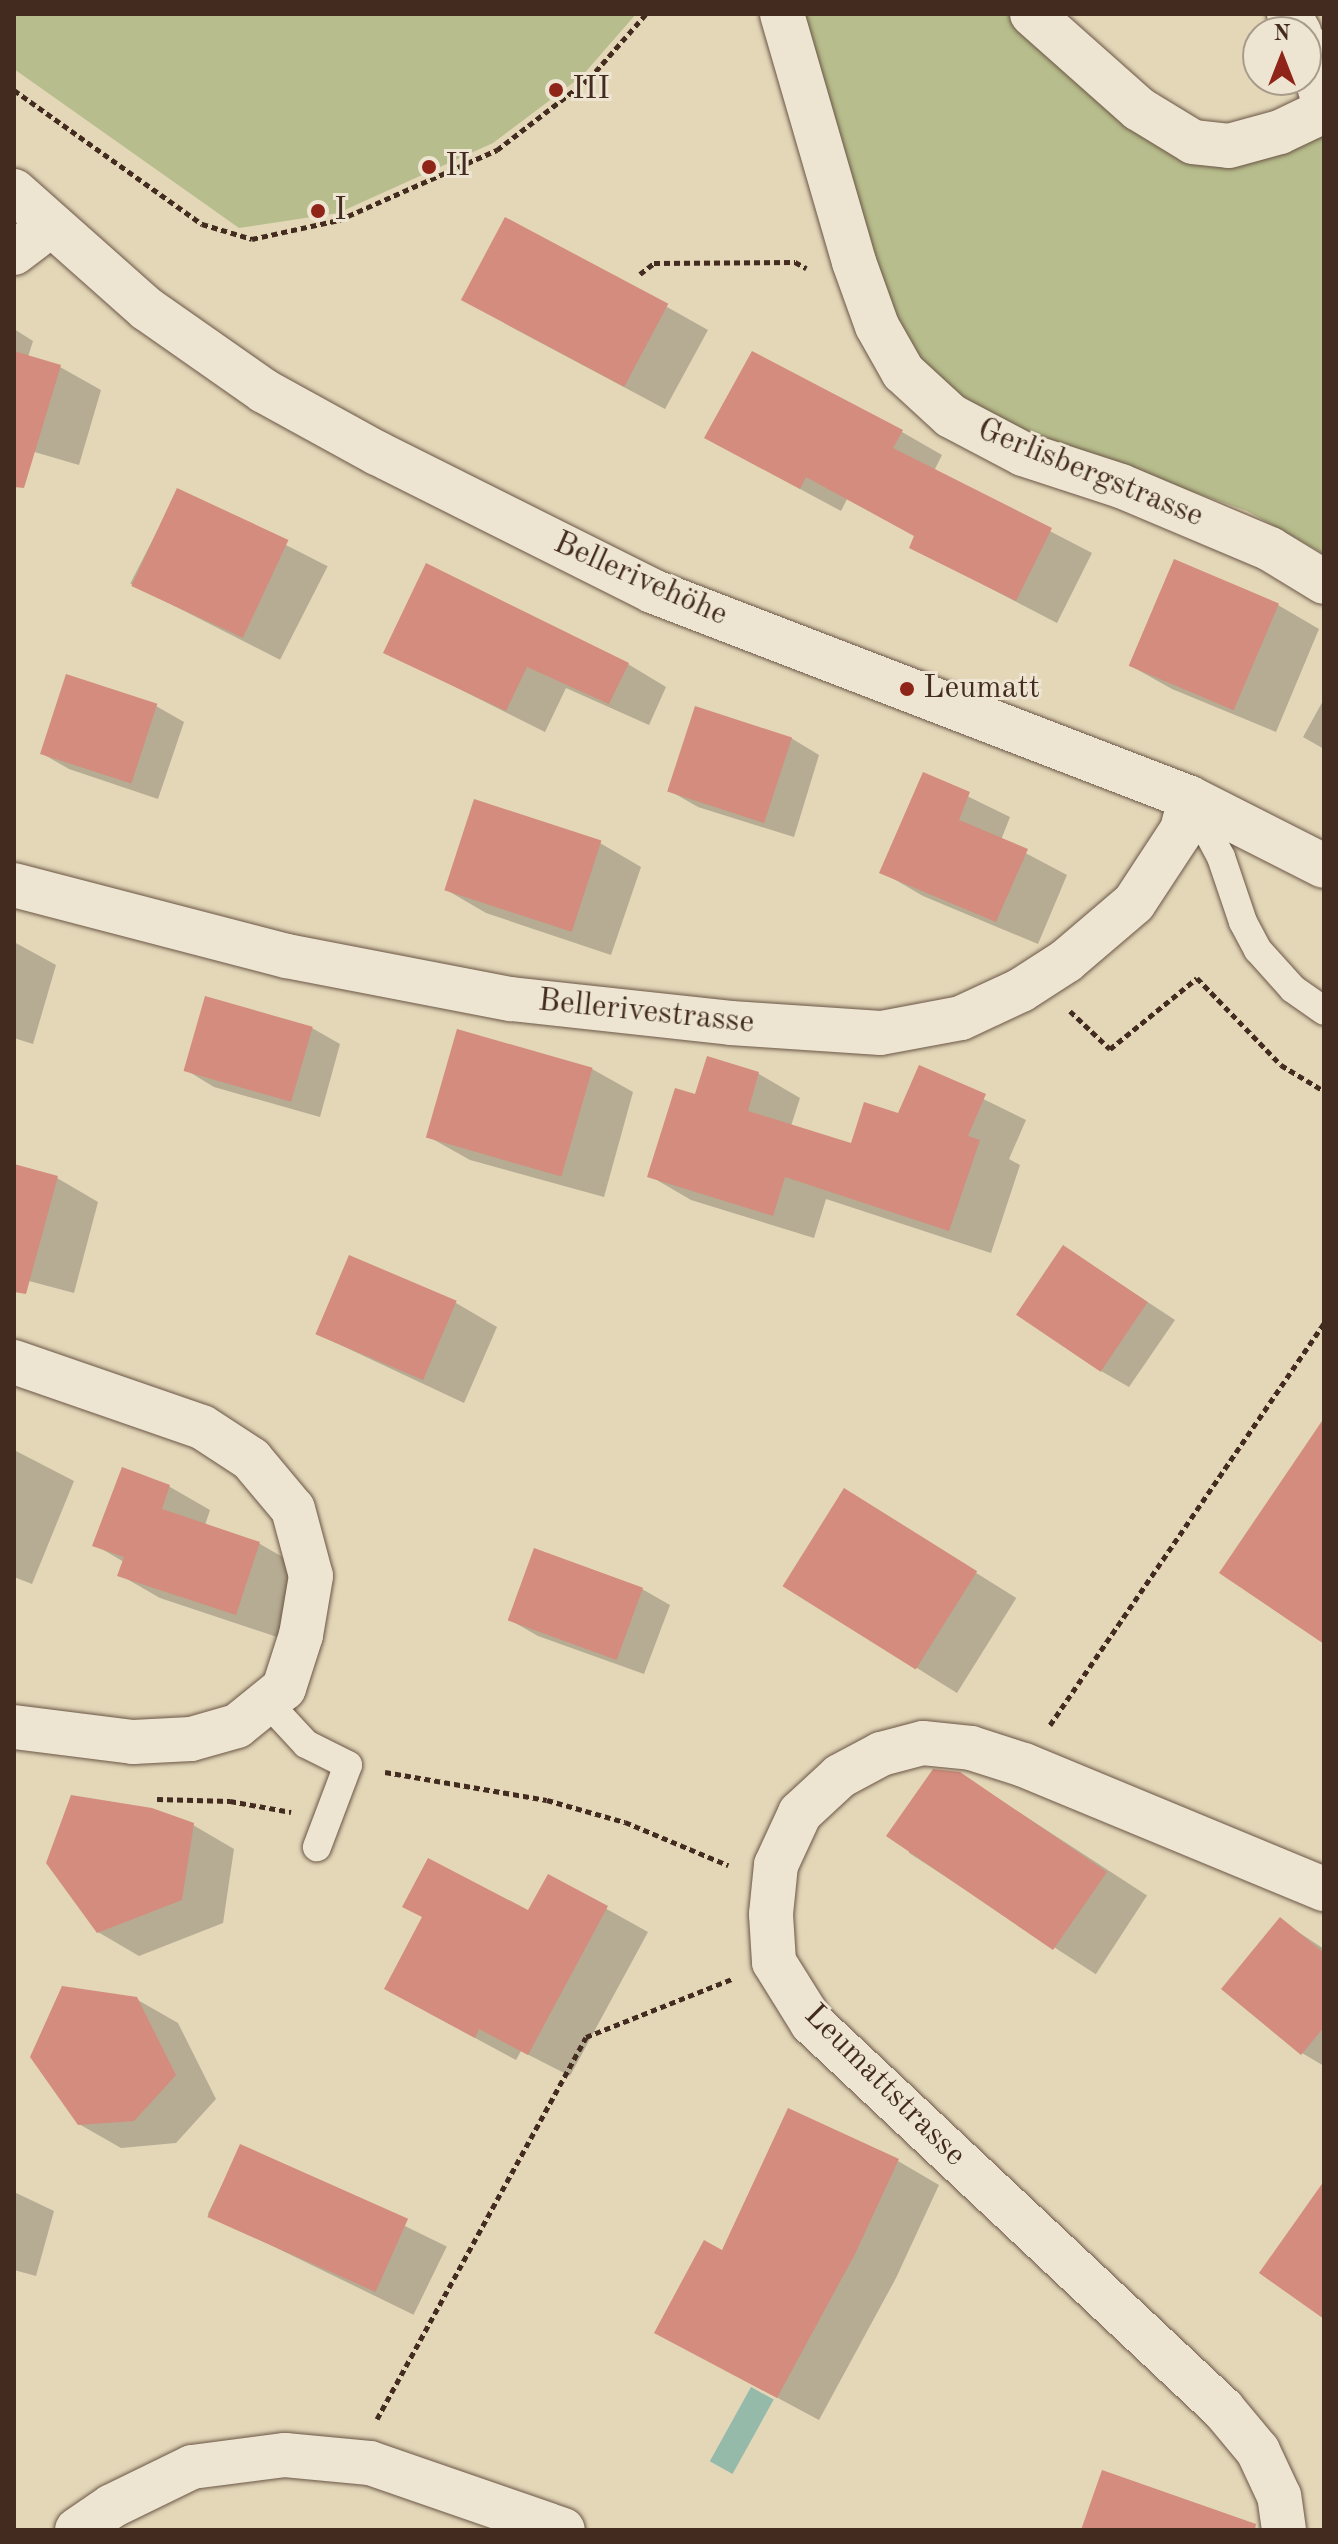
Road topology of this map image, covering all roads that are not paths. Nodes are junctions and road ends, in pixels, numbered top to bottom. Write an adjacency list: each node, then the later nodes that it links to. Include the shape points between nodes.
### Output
1 (782, 14): 7 (street, Gerlisbergstrasse, via 854,262 877,326 903,372 951,416 1023,454 1121,486 1270,549)
2 (1032, 14): 3 (street, via 1139,109 1193,142 1229,146 1280,132)
3 (1324, 111)
4 (14, 191): 5 (street, Bellerivehöhe)
5 (51, 225): 6 (street); 8 (street, Bellerivehöhe, via 147,309 264,391 472,501 652,591)
6 (14, 253)
7 (1324, 582)
8 (1190, 798): 9 (street, Bellerivehöhe); 10 (street, Bellerivestrasse, via 1182,830 1134,903 1037,980 961,1018 881,1033 511,999 287,956); 11 (lane, via 1221,857 1258,950 1293,989)
9 (1324, 865)
10 (14, 885)
11 (1324, 1011)
12 (14, 1362): 13 (street, via 202,1427 251,1459 293,1509 311,1576 301,1635 284,1688)
13 (268, 1703): 14 (street, via 237,1726 191,1739 133,1742); 15 (lane, via 306,1744 348,1765)
14 (14, 1727)
15 (317, 1847)
16 (1324, 1889): 19 (street, Leumattstrasse, via 1024,1765 971,1748 923,1743 881,1754 840,1776 800,1813 776,1865 771,1914 774,1962 812,2023 1223,2409 1258,2451 1279,2496)
17 (77, 2530): 18 (street, via 112,2506 192,2467 285,2455 370,2463)
18 (563, 2530)
19 (1284, 2530)

